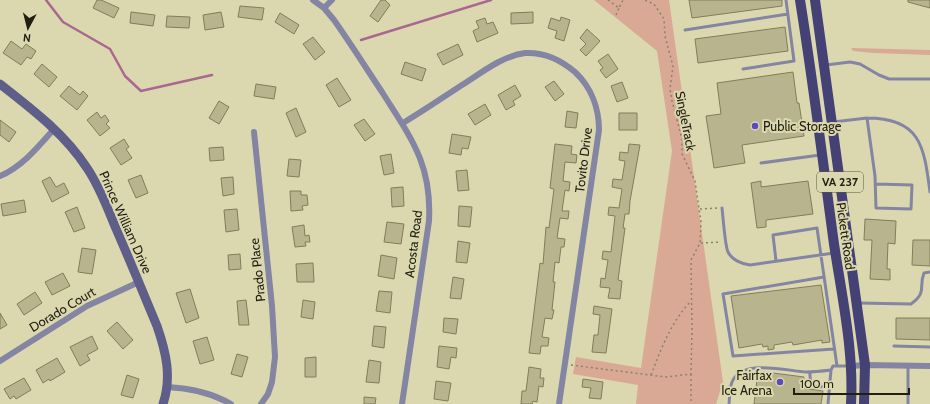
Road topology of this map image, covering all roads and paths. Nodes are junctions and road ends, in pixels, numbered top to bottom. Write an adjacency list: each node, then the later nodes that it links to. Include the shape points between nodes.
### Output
1 (313, 0): 9 (street, Acosta Road)
2 (332, 0): 9 (street)
3 (608, 0): 10 (path)
4 (623, 0): 10 (path)
5 (644, 0): 29 (path, SingleTrack, via 654,4 664,19 665,36 673,66 670,89 682,139 682,154 695,181)
6 (786, 0): 11 (lane)
7 (800, 0): 23 (main road, Pickett Road / VA 237)
8 (815, 0): 14 (main road, Pickett Road / VA 237)
9 (324, 8): 20 (street, Acosta Road)
10 (619, 8): 12 (path)
11 (788, 14): 13 (lane); 15 (lane, via 794,62)
12 (616, 15)
13 (685, 30)
14 (824, 66): 16 (lane, via 850,62 860,64 889,79); 19 (main road, Pickett Road / VA 237)
15 (743, 69)
16 (930, 79)
17 (0, 84): 21 (street, Prince William Drive)
18 (867, 118): 19 (lane); 26 (lane); 27 (lane, via 884,118 896,122 914,134 923,151)
19 (832, 122): 39 (main road, Pickett Road / VA 237)
20 (403, 123): 44 (street, Tovito Drive, via 484,71 518,54 536,53 552,57 571,68 586,85 596,106 599,130); 59 (street, Acosta Road, via 424,168 430,210)
21 (54, 129): 25 (street, via 15,168); 37 (street, Prince William Drive, via 95,180)
22 (254, 132): 58 (street, Prado Place, via 275,357 272,382)
23 (822, 154): 24 (lane); 32 (main road, Pickett Road / VA 237)
24 (761, 163)
25 (0, 176)
26 (876, 184): 26 (lane, via 876,208 911,209 912,185)
27 (930, 192)
28 (722, 208): 29 (path); 34 (lane, via 728,252 735,259 742,264 750,265)
29 (700, 209): 31 (path, SingleTrack)
30 (713, 242): 31 (path)
31 (700, 243): 38 (path, via 691,260)
32 (836, 252): 33 (lane); 48 (main road, Pickett Road / VA 237)
33 (820, 255): 34 (lane); 34 (lane, via 816,228 773,235); 36 (lane)
34 (776, 261)
35 (930, 272): 39 (lane, via 924,273 920,296 911,304)
36 (824, 278): 42 (lane); 42 (lane, via 723,294 733,356)
37 (139, 282): 43 (street, Dorado Court, via 86,306); 55 (street, Prince William Drive, via 164,347 168,372)
38 (692, 301): 52 (path); 53 (path, via 682,311 664,342)
39 (856, 303): 45 (main road, Pickett Road / VA 237)
40 (894, 346): 41 (lane)
41 (930, 347)
42 (834, 349): 47 (lane)
43 (0, 361)
44 (565, 364): 53 (path); 60 (street, Tovito Drive)
45 (865, 365): 46 (street); 48 (street); 65 (main road, Pickett Road / VA 237)
46 (908, 365): 49 (street); 66 (lane)
47 (837, 366): 48 (lane); 50 (lane, via 833,366)
48 (851, 366): 64 (main road, Pickett Road / VA 237)
49 (930, 366)
50 (831, 370): 51 (lane); 54 (lane)
51 (810, 372): 54 (lane, via 814,386); 62 (lane, via 760,367 737,374 732,380)
52 (690, 374): 53 (path); 61 (path)
53 (651, 375)
54 (830, 386): 63 (lane)
55 (167, 387): 56 (street, Prince William Drive); 57 (street, via 190,389)
56 (163, 404)
57 (231, 404)
58 (261, 404)
59 (402, 404)
60 (559, 404)
61 (691, 404)
62 (729, 404)
63 (828, 404)
64 (851, 404)
65 (864, 404)
66 (908, 404)

